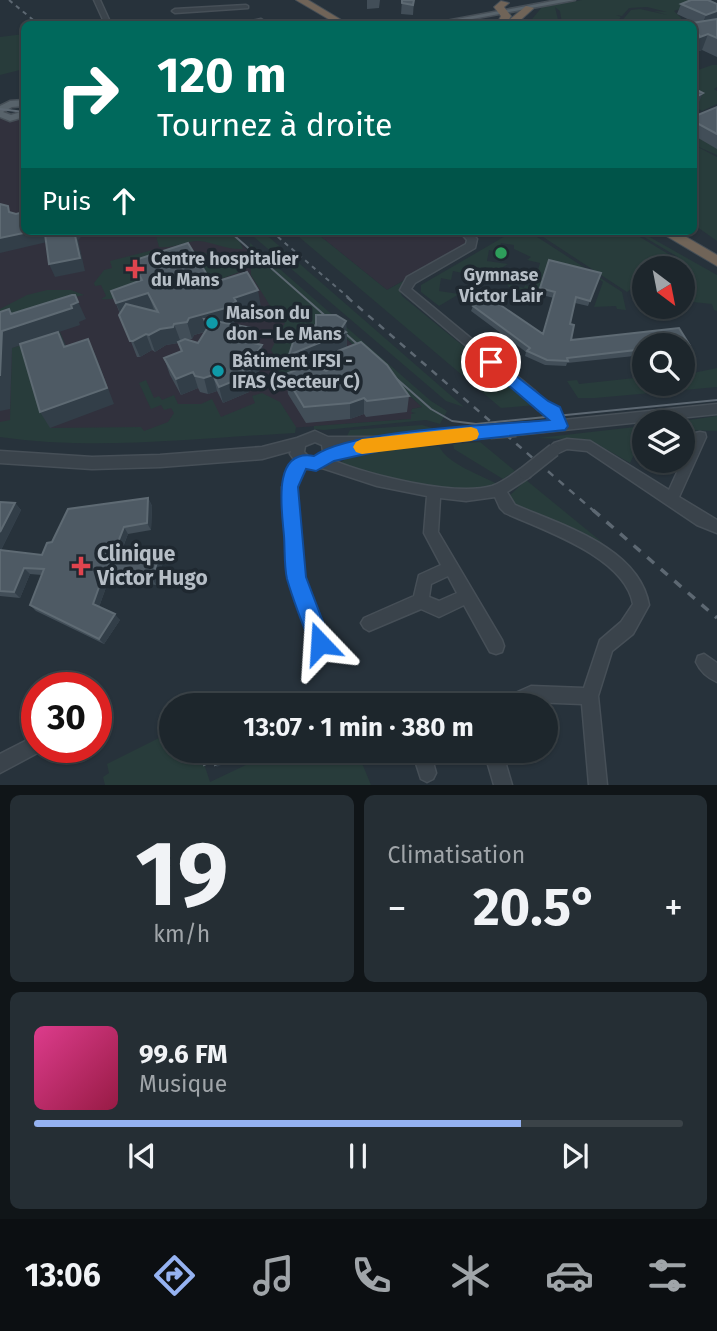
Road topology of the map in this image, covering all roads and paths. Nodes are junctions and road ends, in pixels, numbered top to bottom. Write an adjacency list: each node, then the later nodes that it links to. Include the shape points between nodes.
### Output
1 (97, 0): 11 (street)
2 (169, 0): 8 (street)
3 (291, 0): 13 (highway)
4 (301, 0): 14 (highway)
5 (571, 0): 6 (main road)
6 (528, 3): 9 (highway)
7 (246, 7): 8 (street)
8 (176, 11): 12 (street)
9 (506, 14): 10 (highway); 16 (main road)
10 (488, 15): 15 (main road)
11 (107, 21)
12 (184, 21)
13 (327, 21)
14 (338, 21)
15 (451, 21)
16 (453, 21)
17 (21, 103): 18 (main road)
18 (2, 109): 19 (main road, via 10,118)
19 (21, 115)
20 (469, 235): 26 (street, via 472,244 411,280 405,289 554,412)
21 (672, 235): 24 (highway)
22 (688, 235): 23 (highway)
23 (717, 251)
24 (717, 261)
25 (717, 409): 26 (street)
26 (559, 426): 28 (street, bridge, via 388,442)
27 (700, 437): 33 (street)
28 (326, 453): 29 (street, via 313,464); 29 (street, via 313,436); 31 (street, via 344,472)
29 (300, 454): 30 (street, via 92,463); 39 (street, via 289,487 296,577)
30 (0, 457)
31 (434, 491): 32 (street, via 470,495); 35 (street, via 431,533)
32 (494, 491): 33 (street, bridge, via 560,445 575,443 590,446); 41 (street, via 492,501 502,511 587,541 611,558 636,588 641,605 627,628)
33 (671, 500): 34 (street)
34 (717, 527)
35 (450, 568): 36 (street); 37 (street, via 424,580)
36 (466, 597): 37 (street, via 439,609); 40 (street)
37 (421, 601): 38 (street)
38 (369, 623)
39 (320, 643)
40 (496, 646)
41 (607, 646): 45 (street)
42 (704, 662): 43 (street)
43 (717, 674)
44 (558, 695): 45 (street)
45 (590, 696): 52 (street)
46 (21, 753): 49 (street)
47 (424, 763): 50 (street)
48 (497, 763): 51 (street)
49 (0, 764)
50 (427, 773)
51 (503, 785)
52 (598, 785)

